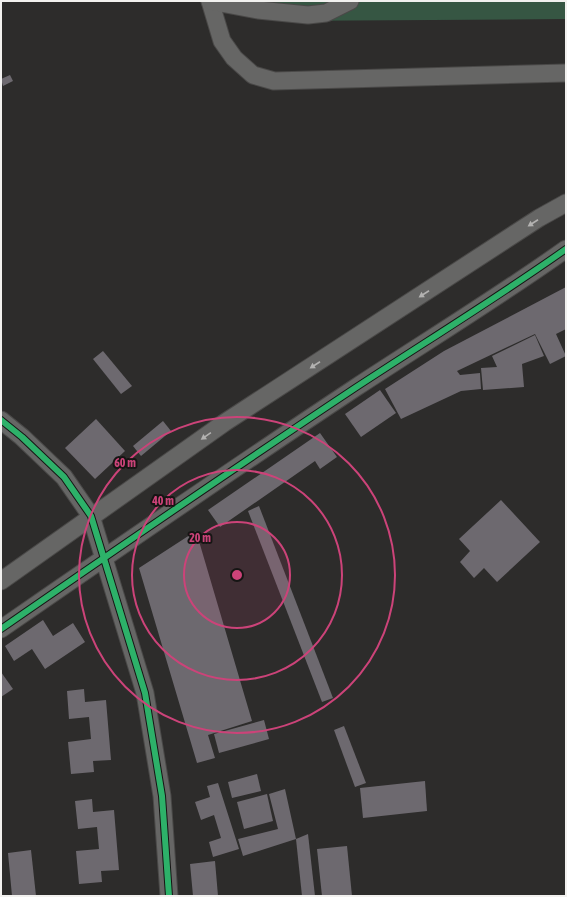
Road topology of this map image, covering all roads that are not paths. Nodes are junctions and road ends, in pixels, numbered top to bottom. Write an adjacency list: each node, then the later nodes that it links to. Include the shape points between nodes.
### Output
1 (210, 1): 3 (street); 4 (street, via 222,42 234,58 253,75 274,80)
2 (350, 1): 3 (street, via 326,13 308,15)
3 (261, 6)
4 (566, 73)
5 (566, 203): 8 (street, one-way to 8, via 224,423)
6 (566, 250): 9 (street)
7 (1, 420): 8 (street, via 64,478)
8 (91, 516): 9 (street); 10 (street)
9 (103, 558): 11 (street); 12 (street, via 145,693 162,796)
10 (1, 580)
11 (1, 629)
12 (169, 896)

